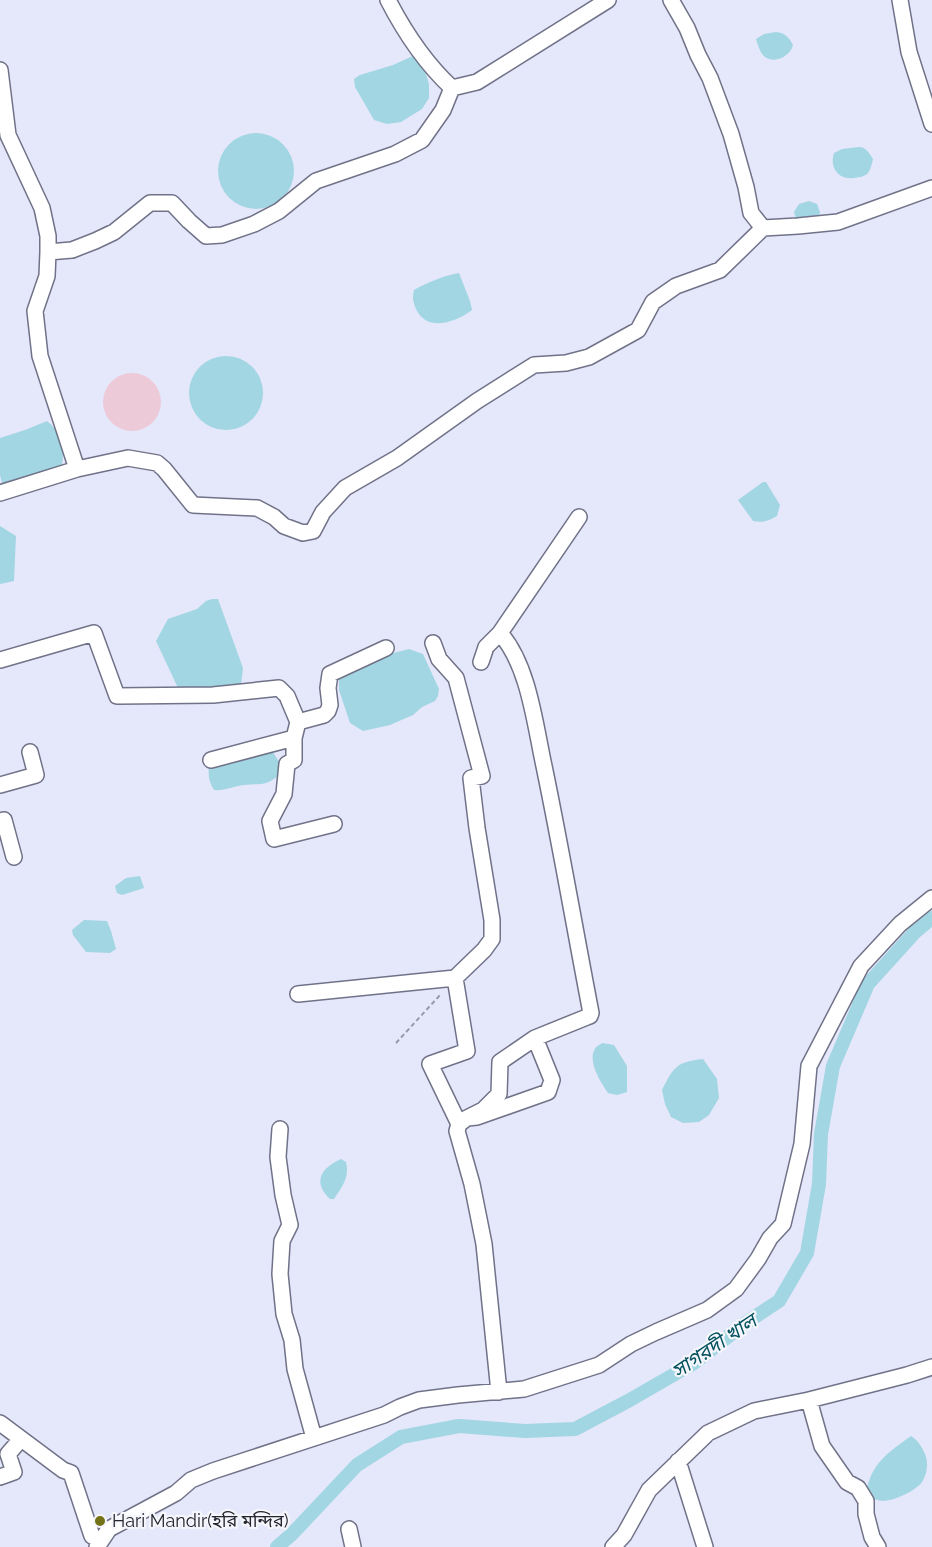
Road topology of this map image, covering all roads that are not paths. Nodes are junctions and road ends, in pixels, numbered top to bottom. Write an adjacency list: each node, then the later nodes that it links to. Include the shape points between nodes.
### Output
1 (388, 0): 6 (street, via 433,70)
2 (608, 0): 6 (street, via 477,82)
3 (671, 0): 9 (street, via 710,78 731,134 751,213)
4 (900, 0): 7 (street, via 909,52)
5 (0, 70): 10 (street, via 8,135 42,208)
6 (452, 88): 10 (street, via 443,110 422,140 395,154 316,181 279,211 254,224 222,236 206,236 172,203 150,203 114,232 72,250)
7 (932, 124)
8 (932, 188): 9 (street, via 838,222)
9 (763, 228): 11 (street, via 720,270 676,286 653,302 638,330 589,357 534,365 397,458 345,488 323,512 313,531 303,532 284,525 257,508 193,505 157,463 128,458)
10 (48, 252): 11 (street, via 47,276 35,311 39,356)
11 (77, 468): 12 (street)
12 (0, 494)
13 (579, 517): 14 (street)
14 (500, 633): 18 (street, via 486,647); 30 (street, via 525,679 591,1012 590,1016)
15 (433, 643): 28 (street, via 439,659 456,678 482,776 471,778 492,920 492,939)
16 (386, 648): 19 (street, via 330,674 328,711)
17 (0, 660): 19 (street, via 94,633 117,696 213,695 279,688 287,696)
18 (481, 662)
19 (298, 722): 20 (street)
20 (294, 738): 22 (street); 25 (street, via 294,760 287,764 284,794 270,821 274,839)
21 (30, 752): 23 (street, via 36,775)
22 (212, 760)
23 (0, 785)
24 (0, 821): 26 (street, via 4,820)
25 (334, 824)
26 (14, 857)
27 (932, 898): 34 (street, via 900,924 861,966 810,1066 802,1144 783,1224 736,1289 707,1310 631,1344 599,1365 524,1389)
28 (455, 978): 29 (street); 31 (street, via 467,1051 430,1064)
29 (298, 994)
30 (535, 1038): 31 (street, via 500,1062 499,1094 483,1110); 31 (street, via 552,1080 548,1092)
31 (463, 1121): 34 (street, via 457,1131 486,1252)
32 (280, 1129): 38 (street, via 278,1157 290,1225 282,1241 284,1314)
33 (932, 1367): 35 (street)
34 (499, 1392): 38 (street, via 419,1401)
35 (809, 1400): 39 (street, via 754,1411 708,1432); 46 (street, via 822,1446 846,1482 858,1488 866,1501 872,1537)
36 (0, 1423): 37 (street)
37 (21, 1438): 40 (street, via 8,1454 14,1472); 42 (street, via 71,1473 92,1536)
38 (314, 1438): 42 (street, via 191,1480 176,1493 109,1529)
39 (678, 1461): 44 (street, via 649,1490); 45 (street)
40 (0, 1477)
41 (349, 1529): 43 (street)
42 (99, 1544)
43 (353, 1547)
44 (613, 1547)
45 (705, 1547)
46 (878, 1547)

